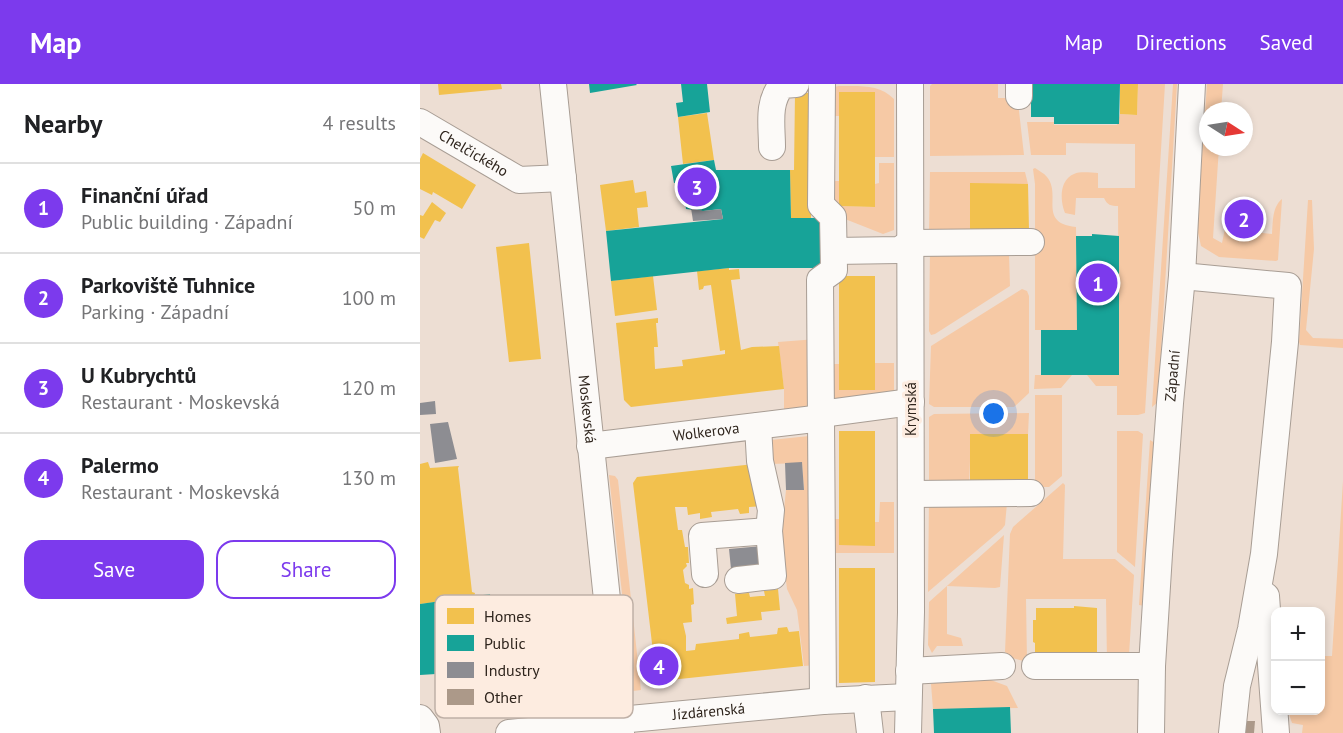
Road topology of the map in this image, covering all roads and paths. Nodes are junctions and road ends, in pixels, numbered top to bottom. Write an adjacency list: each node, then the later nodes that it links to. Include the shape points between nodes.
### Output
1 (553, 84): 8 (street, Moskevská)
2 (796, 84): 7 (street, via 782,85 774,94)
3 (822, 84): 11 (street, via 821,205 833,217)
4 (910, 84): 10 (street, Krymská)
5 (1192, 84): 12 (street, Západní)
6 (420, 122): 8 (street, Chelčického, via 519,180)
7 (772, 147)
8 (563, 178): 16 (street, Moskevská)
9 (1031, 242): 10 (street)
10 (910, 243): 11 (street, via 899,250); 13 (street, Krymská)
11 (834, 251): 14 (street, via 834,270 820,280)
12 (1182, 276): 20 (street, via 1288,286); 26 (street, Západní)
13 (911, 402): 14 (street, Wolkerova); 18 (street, Krymská)
14 (821, 414): 15 (street, Wolkerova, via 814,419); 30 (street)
15 (758, 426): 16 (street, Wolkerova); 19 (street, via 760,461 771,510)
16 (590, 446): 23 (street, Moskevská)
17 (1030, 493): 18 (street)
18 (911, 494): 27 (street, Krymská)
19 (769, 531): 21 (street, via 702,536); 22 (street, via 773,576)
20 (1264, 554): 39 (street, via 1237,686); 40 (street)
21 (705, 574)
22 (738, 580)
23 (606, 595)
24 (1002, 666): 27 (street)
25 (1035, 666): 26 (street)
26 (1152, 666): 37 (street, Západní); 38 (street, Západní)
27 (909, 670): 28 (street, Krymská)
28 (908, 697): 29 (street, Jízdárenská); 36 (street, Krymská)
29 (866, 698): 30 (street, Jízdárenská); 35 (street)
30 (823, 701): 32 (street, Jízdárenská)
31 (420, 718): 33 (street)
32 (620, 727): 34 (street, Jízdárenská, via 600,724)
33 (427, 733)
34 (509, 733)
35 (870, 733)
36 (908, 733)
37 (1143, 733)
38 (1151, 733)
39 (1232, 733)
40 (1276, 733)

